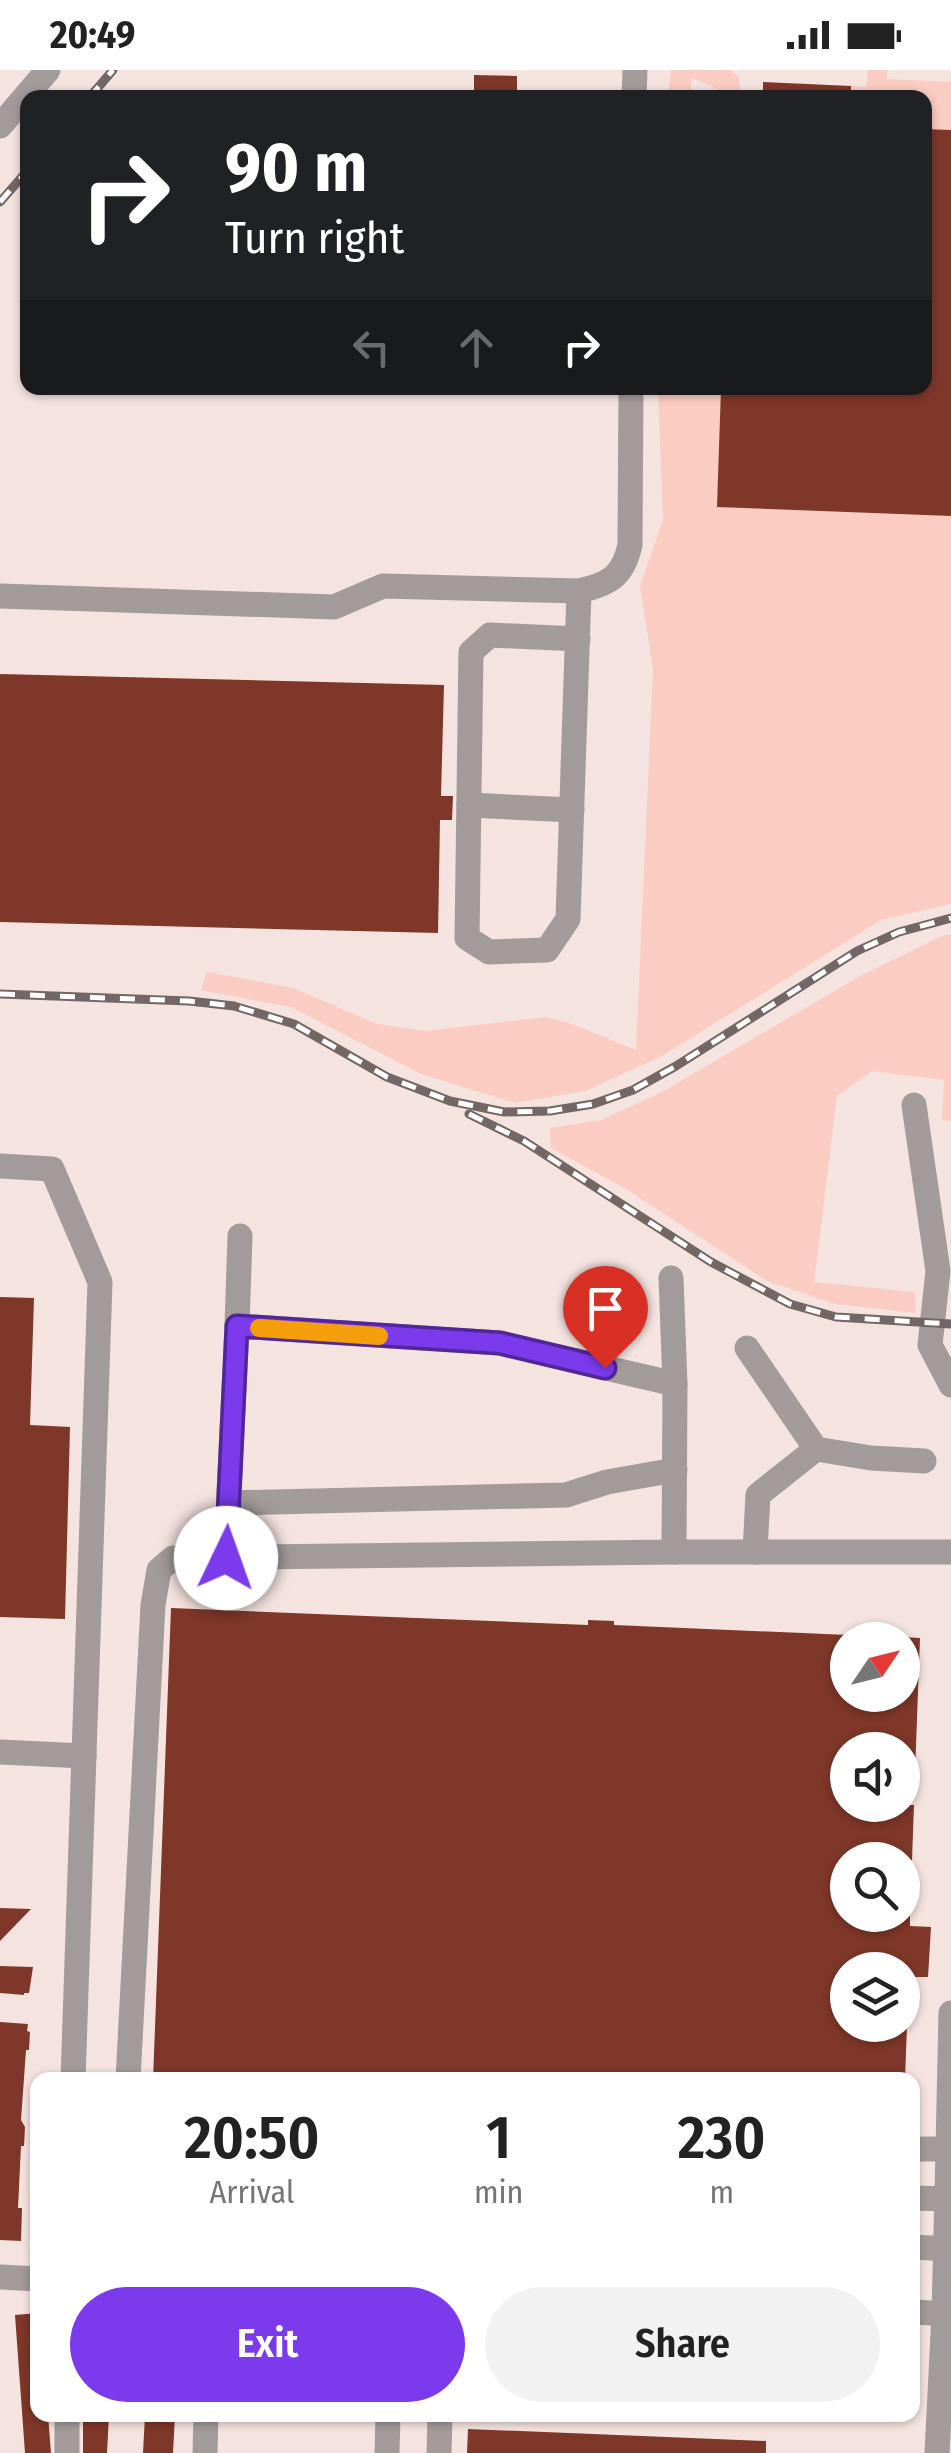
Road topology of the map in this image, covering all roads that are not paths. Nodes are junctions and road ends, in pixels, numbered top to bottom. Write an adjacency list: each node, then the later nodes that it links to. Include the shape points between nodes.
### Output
1 (20, 101): 2 (street)
2 (0, 126)
3 (631, 395): 4 (street, via 627,560 610,580)
4 (580, 591): 5 (street, via 384,586 334,607); 6 (street)
5 (0, 596)
6 (578, 639): 7 (street, via 490,635 472,652); 8 (street)
7 (469, 805): 8 (street); 8 (street, via 467,938 489,952 546,950 568,918)
8 (572, 810)
9 (914, 1105): 12 (street)
10 (0, 1166): 27 (street, via 52,1170 100,1282)
11 (240, 1236): 14 (street)
12 (944, 1271): 17 (street, via 930,1346)
13 (671, 1278): 16 (street)
14 (237, 1326): 16 (street, via 500,1343); 21 (street)
15 (748, 1348): 18 (street)
16 (675, 1384): 20 (street)
17 (951, 1385)
18 (816, 1449): 19 (street); 23 (street, via 758,1495)
19 (924, 1462)
20 (675, 1470): 21 (street, via 566,1496); 22 (street)
21 (228, 1503): 25 (street)
22 (674, 1552): 23 (street); 25 (street)
23 (755, 1552): 24 (street)
24 (951, 1552)
25 (226, 1558): 31 (street, via 173,1558 159,1570)
26 (0, 1752): 27 (street)
27 (84, 1756): 30 (street)
28 (951, 2013): 29 (street)
29 (950, 2058): 32 (street)
30 (73, 2072)
31 (128, 2072)
32 (950, 2102): 33 (street)
33 (949, 2149): 34 (street); 36 (street)
34 (920, 2150)
35 (920, 2198): 36 (street)
36 (949, 2198): 38 (street)
37 (920, 2247): 38 (street)
38 (948, 2249): 42 (street)
39 (0, 2277): 40 (street)
40 (30, 2279)
41 (920, 2312): 42 (street)
42 (948, 2314): 51 (street)
43 (67, 2422): 47 (street)
44 (206, 2422): 48 (street)
45 (388, 2422): 49 (street)
46 (440, 2422): 50 (street)
47 (67, 2453)
48 (205, 2453)
49 (386, 2453)
50 (439, 2453)
51 (937, 2453)

